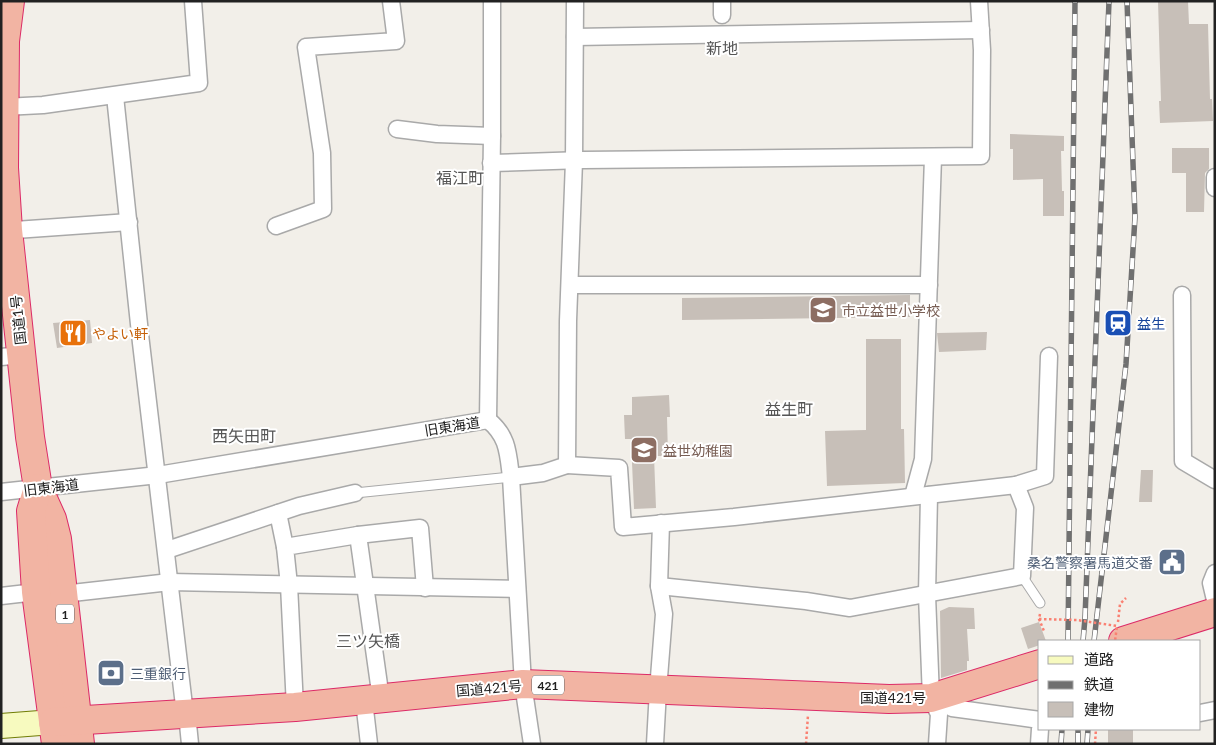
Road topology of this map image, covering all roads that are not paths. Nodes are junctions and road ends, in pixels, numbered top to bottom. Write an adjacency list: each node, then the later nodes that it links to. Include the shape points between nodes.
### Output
1 (10, 1): 9 (highway, 国道1号 / 1)
2 (193, 1): 10 (street, via 199,83)
3 (391, 1): 21 (street, via 396,41 306,47 322,153 323,209)
4 (492, 1): 13 (street, 旧東海道)
5 (575, 1): 8 (street)
6 (979, 1): 7 (street)
7 (981, 30): 8 (street); 14 (street, via 982,156)
8 (575, 37): 15 (street)
9 (3, 41): 11 (highway, 国道1号 / 1)
10 (116, 96): 11 (street); 20 (street)
11 (4, 107): 17 (highway, 国道1号 / 1)
12 (397, 129): 13 (street)
13 (492, 136): 16 (street, 旧東海道)
14 (933, 157): 15 (street); 24 (street)
15 (574, 161): 16 (street); 23 (street)
16 (491, 162): 28 (street, 旧東海道)
17 (2, 168): 22 (highway, 国道1号 / 1)
18 (1215, 177): 19 (street)
19 (1215, 188)
20 (129, 222): 22 (street); 30 (street)
21 (276, 226)
22 (5, 231): 26 (highway, 国道1号 / 1)
23 (571, 285): 24 (street); 29 (street)
24 (929, 285): 37 (street)
25 (1182, 295): 32 (street, via 1183,461)
26 (12, 356): 34 (highway, 国道1号 / 1)
27 (1049, 356): 33 (street, via 1045,476)
28 (488, 420): 30 (street, 旧東海道); 31 (street, via 498,428 508,448)
29 (567, 465): 31 (street, via 543,473); 39 (street, via 619,468 623,527)
30 (158, 475): 34 (street, 旧東海道); 42 (street)
31 (511, 477): 36 (lane); 50 (street)
32 (1215, 480)
33 (1016, 486): 37 (street); 44 (street, via 1025,508)
34 (38, 488): 35 (street, 旧東海道); 51 (highway, 国道1号 / 1, via 31,511); 52 (highway, 国道1号 / 1, via 57,539)
35 (1, 492)
36 (355, 493): 38 (street)
37 (921, 495): 39 (street); 53 (street)
38 (278, 513): 41 (street); 42 (street)
39 (661, 523): 48 (street)
40 (358, 535): 41 (street); 47 (street); 49 (street, via 420,528)
41 (285, 547): 46 (street)
42 (166, 550): 45 (street)
43 (1215, 573): 55 (street, via 1211,583)
44 (1022, 576): 53 (street); 56 (lane)
45 (170, 582): 46 (street); 52 (street); 67 (street)
46 (289, 585): 47 (street); 64 (street)
47 (365, 586): 49 (street); 63 (street)
48 (659, 586): 53 (street, via 850,608); 61 (street, via 664,614)
49 (425, 588): 50 (street)
50 (517, 589): 60 (street)
51 (36, 592): 54 (street); 71 (highway, 国道1号 / 1)
52 (63, 594): 71 (highway, 国道1号 / 1)
53 (927, 595): 62 (street)
54 (1, 596)
55 (1215, 600)
56 (1040, 603)
57 (1215, 612): 58 (highway)
58 (1122, 637)
59 (1038, 665): 62 (highway, 国道421号 / 421)
60 (523, 684): 61 (highway, 国道421号 / 421); 63 (highway, 国道421号 / 421); 74 (street)
61 (658, 690): 62 (highway, 国道421号 / 421, via 889,699); 75 (street)
62 (934, 697): 68 (street, via 952,708); 76 (street, via 939,714)
63 (373, 700): 64 (highway, 国道421号 / 421); 73 (street)
64 (295, 707): 67 (highway, 国道421号 / 421)
65 (1215, 710): 66 (street)
66 (1201, 713)
67 (186, 714): 71 (highway, 国道421号 / 421); 72 (street)
68 (1038, 720)
69 (1, 726): 71 (main road)
70 (1040, 730): 77 (street)
71 (67, 733)
72 (190, 744)
73 (369, 744)
74 (532, 744)
75 (655, 744)
76 (937, 744)
77 (1039, 744)

